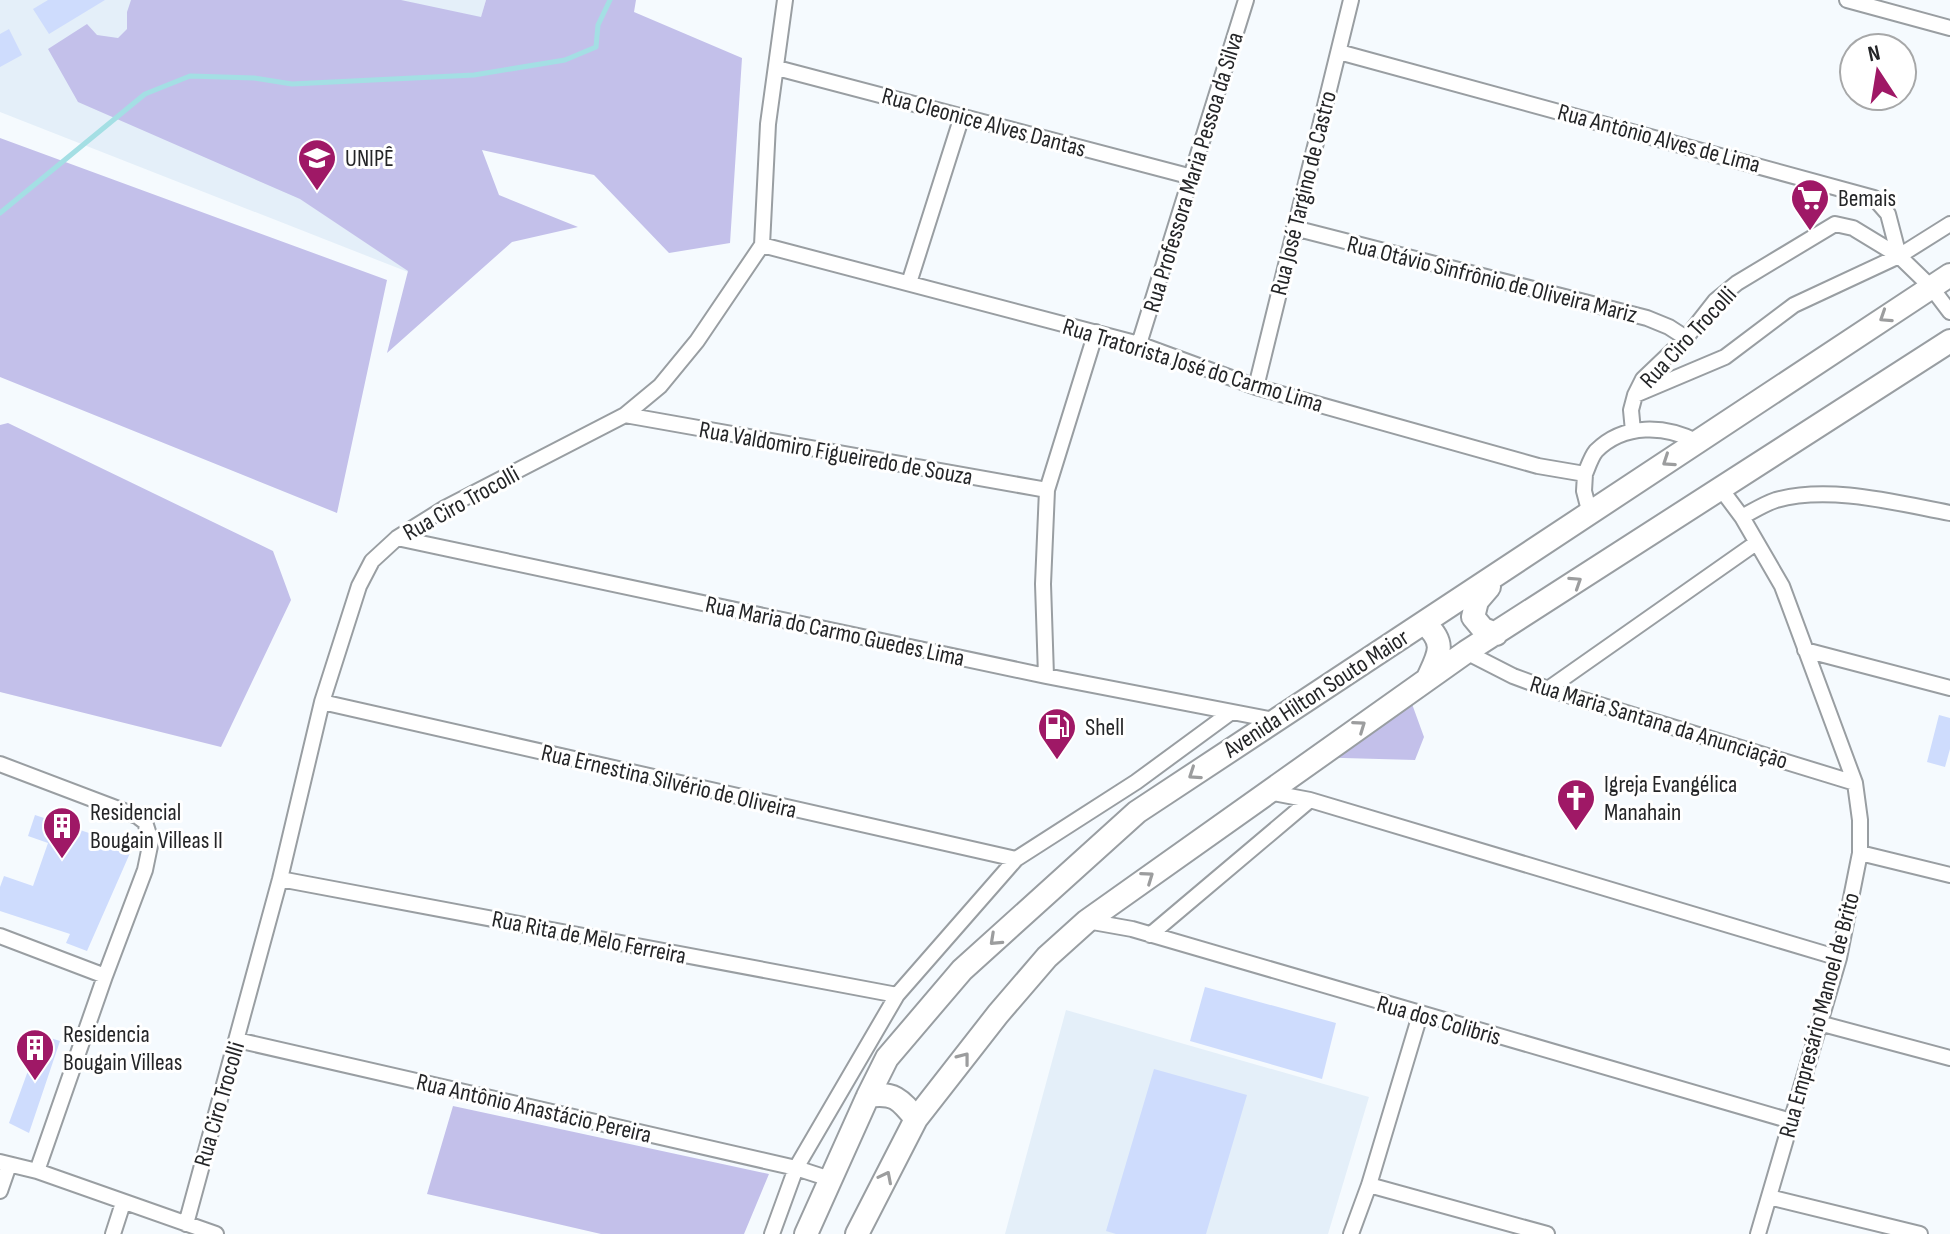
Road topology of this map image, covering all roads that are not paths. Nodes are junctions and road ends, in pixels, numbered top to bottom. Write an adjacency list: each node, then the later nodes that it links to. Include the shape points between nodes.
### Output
1 (785, 0): 7 (street)
2 (1351, 0): 6 (street, Rua José Targino de Castro)
3 (1847, 0): 5 (street)
4 (1244, 1): 9 (street, Rua Professora Maria Pessoa da Silva)
5 (1950, 28)
6 (1339, 52): 11 (street, Rua José Targino de Castro); 13 (street, Rua Antônio Alves de Lima, via 1874,198 1888,214)
7 (777, 68): 8 (street, Rua Cleonice Alves Dantas); 12 (street, via 768,124)
8 (962, 116): 9 (street, Rua Cleonice Alves Dantas); 15 (street)
9 (1192, 177): 20 (street, Rua Professora Maria Pessoa da Silva)
10 (1950, 224): 13 (street)
11 (1294, 228): 18 (street, Rua Otávio Sinfrônio de Oliveira Mariz, via 1647,318); 21 (street, Rua José Targino de Castro)
12 (762, 245): 15 (street, Rua Tratorista José do Carmo Lima); 23 (street, Rua Ciro Trocolli, via 688,352 660,386)
13 (1899, 256): 14 (street); 18 (street, Rua Ciro Trocolli, via 1845,224 1827,227 1726,291); 22 (street, via 1794,305 1725,357)
14 (1941, 281): 16 (street); 25 (main road, Avenida Hilton Souto Maior, one-way to 25)
15 (909, 283): 17 (street, Rua Tratorista José do Carmo Lima)
16 (1950, 312)
17 (1096, 332): 20 (street, Rua Tratorista José do Carmo Lima); 28 (street)
18 (1686, 338): 22 (street, Rua Ciro Trocolli, via 1643,379)
19 (1950, 341): 27 (main road, Avenida Hilton Souto Maior)
20 (1139, 344): 21 (street, Rua Tratorista José do Carmo Lima)
21 (1256, 387): 26 (street, Rua Tratorista José do Carmo Lima, via 1538,466)
22 (1635, 395): 24 (street, Rua Ciro Trocolli)
23 (625, 415): 28 (street, Rua Valdomiro Figueiredo de Souza); 32 (street, Rua Ciro Trocolli)
24 (1633, 431): 25 (street, via 1659,428); 26 (street, via 1594,453)
25 (1698, 442): 30 (main road, Avenida Hilton Souto Maior, one-way to 30)
26 (1585, 474): 30 (street)
27 (1721, 489): 31 (street, Rua Empresário Manoel de Brito); 36 (main road, Avenida Hilton Souto Maior, one-way to 27)
28 (1047, 490): 39 (street)
29 (1950, 513): 31 (street, via 1859,497 1807,497 1777,500)
30 (1590, 514): 34 (main road, Avenida Hilton Souto Maior)
31 (1742, 517): 33 (street, Rua Empresário Manoel de Brito)
32 (397, 538): 39 (street, Rua Maria do Carmo Guedes Lima); 43 (street, Rua Ciro Trocolli, via 372,561 359,586)
33 (1756, 543): 37 (street, Rua Empresário Manoel de Brito, via 1782,586); 42 (street)
34 (1500, 574): 35 (main road, Avenida Hilton Souto Maior); 36 (main road, via 1473,609 1477,625)
35 (1424, 623): 40 (main road, via 1439,644); 45 (main road, Avenida Hilton Souto Maior)
36 (1496, 634): 38 (main road, Avenida Hilton Souto Maior)
37 (1805, 650): 41 (street); 47 (street, Rua Empresário Manoel de Brito)
38 (1466, 652): 40 (main road, Avenida Hilton Souto Maior); 42 (street, Rua Maria Santana da Anunciação)
39 (1046, 676): 44 (street, Rua Maria do Carmo Guedes Lima)
40 (1427, 679): 48 (main road, Avenida Hilton Souto Maior, one-way to 40)
41 (1950, 688)
42 (1548, 689): 47 (street, Rua Maria Santana da Anunciação)
43 (322, 702): 51 (street, Rua Ernestina Silvério de Oliveira); 53 (street, Rua Ciro Trocolli)
44 (1230, 713): 45 (street, Rua Maria do Carmo Guedes Lima); 51 (street, Avenida Hilton Souto Maior, via 1136,782)
45 (1274, 720): 64 (main road, Avenida Hilton Souto Maior, one-way to 64, via 1137,812 1040,898 953,981 887,1058)
46 (0, 764): 58 (street, via 145,822 151,841 145,870)
47 (1855, 783): 50 (street, Rua Empresário Manoel de Brito)
48 (1268, 792): 49 (street); 54 (main road, Avenida Hilton Souto Maior, one-way to 48)
49 (1310, 800): 55 (street); 57 (street)
50 (1860, 853): 52 (street); 57 (street, Rua Empresário Manoel de Brito)
51 (1016, 859): 59 (street, Avenida Hilton Souto Maior)
52 (1950, 875)
53 (280, 879): 59 (street, Rua Rita de Melo Ferreira); 62 (street, Rua Ciro Trocolli)
54 (1087, 921): 55 (street, Rua dos Colibris); 65 (main road, Avenida Hilton Souto Maior, one-way to 54, via 1047,957)
55 (1150, 935): 60 (street, Rua dos Colibris)
56 (0, 936): 58 (street)
57 (1839, 958): 61 (street, Rua Empresário Manoel de Brito)
58 (105, 976): 69 (street)
59 (897, 995): 68 (street, Avenida Hilton Souto Maior)
60 (1420, 1015): 66 (street, Rua dos Colibris); 71 (street)
61 (1819, 1023): 63 (street); 66 (street, Rua Empresário Manoel de Brito)
62 (237, 1040): 68 (street, Rua Antônio Anastácio Pereira); 75 (street, Rua Ciro Trocolli)
63 (1950, 1058)
64 (868, 1096): 65 (main road, via 890,1095); 70 (main road, Avenida Hilton Souto Maior)
65 (916, 1119): 80 (main road, Avenida Hilton Souto Maior, one-way to 65)
66 (1791, 1121): 73 (street, Rua Empresário Manoel de Brito)
67 (4, 1164): 69 (street); 72 (street)
68 (796, 1168): 70 (street, Rua Antônio Anastácio Pereira); 78 (street, Avenida Hilton Souto Maior)
69 (37, 1171): 74 (street)
70 (830, 1179): 79 (main road, Avenida Hilton Souto Maior)
71 (1369, 1185): 81 (street); 82 (street)
72 (0, 1191)
73 (1769, 1197): 83 (street, Rua Empresário Manoel de Brito); 84 (street)
74 (123, 1203): 75 (street); 76 (street)
75 (186, 1224): 77 (street)
76 (113, 1234)
77 (216, 1234)
78 (772, 1234)
79 (806, 1234)
80 (857, 1234)
81 (1351, 1234)
82 (1547, 1234)
83 (1758, 1234)
84 (1920, 1234)

